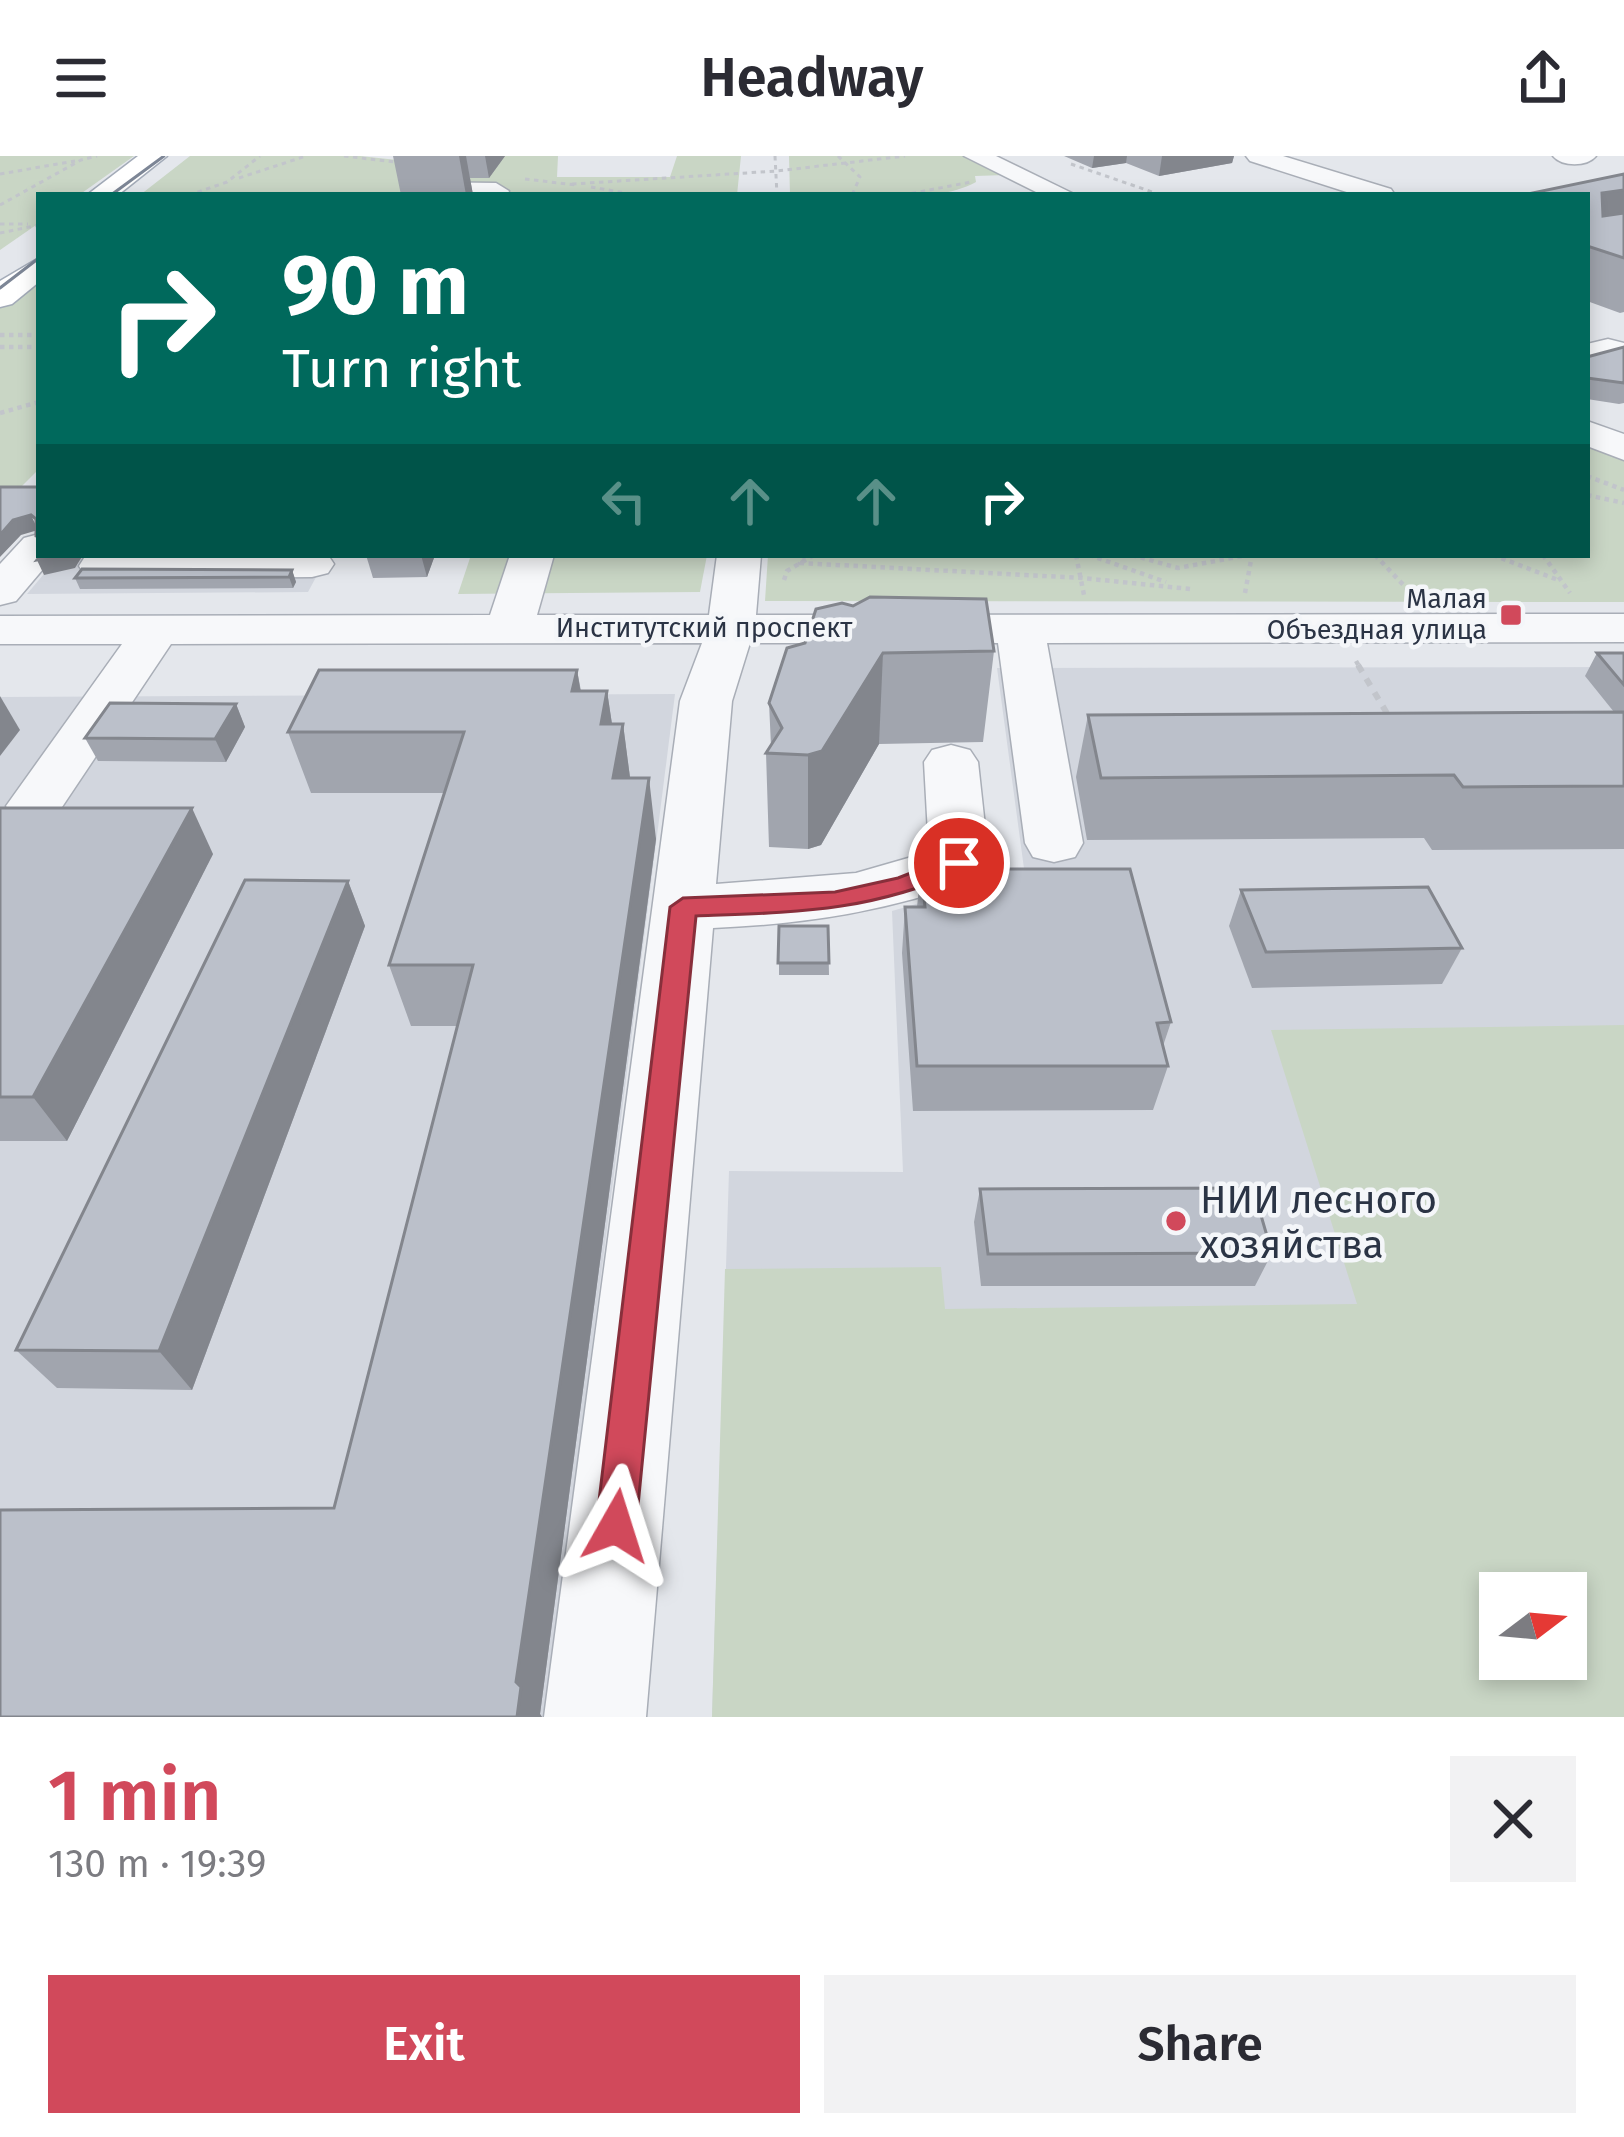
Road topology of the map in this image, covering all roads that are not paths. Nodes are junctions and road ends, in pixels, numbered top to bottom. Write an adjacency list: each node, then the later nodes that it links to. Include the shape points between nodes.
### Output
1 (154, 156): 8 (main road)
2 (184, 156): 9 (main road)
3 (1258, 156): 12 (street)
4 (1564, 156): 5 (street)
5 (1584, 156)
6 (971, 165): 11 (street)
7 (417, 190): 10 (street)
8 (105, 192)
9 (137, 192)
10 (496, 192)
11 (1054, 192)
12 (1372, 192)
13 (36, 242): 14 (main road)
14 (0, 269)
15 (36, 269): 16 (main road)
16 (0, 297)
17 (1624, 353): 18 (street)
18 (1590, 354)
19 (1590, 433): 20 (street)
20 (1624, 448)
21 (36, 551): 26 (street)
22 (108, 558): 25 (street, via 101,566)
23 (531, 558): 28 (street)
24 (740, 558): 27 (street)
25 (315, 559): 32 (street)
26 (1, 598): 31 (street, Институтский проспект)
27 (756, 607): 28 (street, Институтский проспект); 29 (street, Институтский проспект); 36 (street, via 706,701)
28 (509, 628): 32 (street, Институтский проспект)
29 (1021, 628): 30 (street, Институтский проспект); 35 (street)
30 (1624, 628)
31 (157, 629): 32 (street, Институтский проспект); 34 (street)
32 (276, 629)
33 (951, 762): 36 (street, via 959,863 835,901)
34 (34, 806)
35 (1054, 843)
36 (683, 907): 37 (street)
37 (596, 1717)

